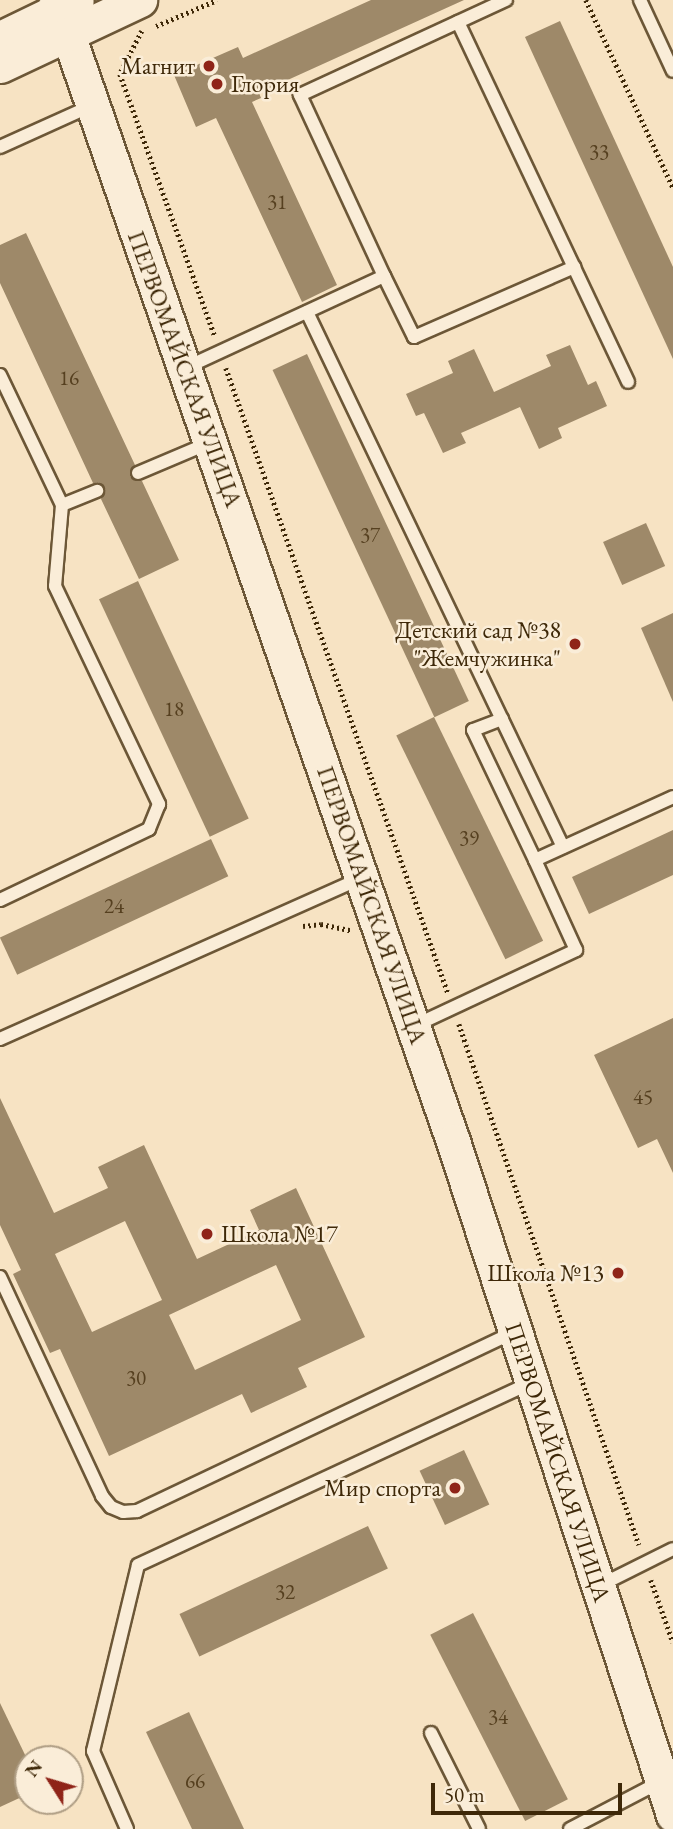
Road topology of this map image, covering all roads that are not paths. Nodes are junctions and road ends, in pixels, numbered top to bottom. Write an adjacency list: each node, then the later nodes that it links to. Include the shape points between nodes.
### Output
1 (506, 0): 5 (lane)
2 (640, 0): 8 (lane)
3 (65, 11): 4 (street); 6 (street); 7 (street); 9 (street, ПЕРВОМАЙСКАЯ УЛИЦА)
4 (140, 18)
5 (458, 22): 11 (lane); 12 (lane, via 300,95)
6 (0, 38)
7 (0, 66)
8 (673, 71)
9 (91, 106): 10 (lane); 14 (street, ПЕРВОМАЙСКАЯ УЛИЦА)
10 (0, 147)
11 (574, 267): 12 (lane, via 414,337); 16 (lane)
12 (384, 276): 13 (lane)
13 (307, 312): 14 (lane); 21 (lane)
14 (185, 369): 17 (street, ПЕРВОМАЙСКАЯ УЛИЦА)
15 (0, 375): 20 (lane)
16 (628, 382)
17 (212, 441): 18 (lane); 25 (street, ПЕРВОМАЙСКАЯ УЛИЦА)
18 (138, 473)
19 (97, 491): 20 (lane)
20 (62, 505): 26 (lane, via 55,586 159,804 149,829)
21 (502, 719): 23 (lane); 24 (lane, via 473,730)
22 (673, 797): 23 (lane)
23 (563, 847): 24 (lane)
24 (535, 860): 27 (lane, via 576,950)
25 (362, 877): 27 (street, ПЕРВОМАЙСКАЯ УЛИЦА); 28 (lane)
26 (0, 900)
27 (414, 1026): 30 (street, ПЕРВОМАЙСКАЯ УЛИЦА)
28 (0, 1039)
29 (0, 1278): 30 (lane, via 102,1496 123,1512 137,1511)
30 (516, 1331): 31 (street, ПЕРВОМАЙСКАЯ УЛИЦА)
31 (532, 1382): 33 (street, ПЕРВОМАЙСКАЯ УЛИЦА); 37 (lane, via 138,1565 93,1751)
32 (673, 1549): 33 (lane)
33 (598, 1587): 35 (street, ПЕРВОМАЙСКАЯ УЛИЦА)
34 (431, 1733): 38 (lane)
35 (662, 1781): 36 (street, ПЕРВОМАЙСКАЯ УЛИЦА); 39 (lane)
36 (673, 1815)
37 (127, 1829)
38 (479, 1829)
39 (570, 1829)

